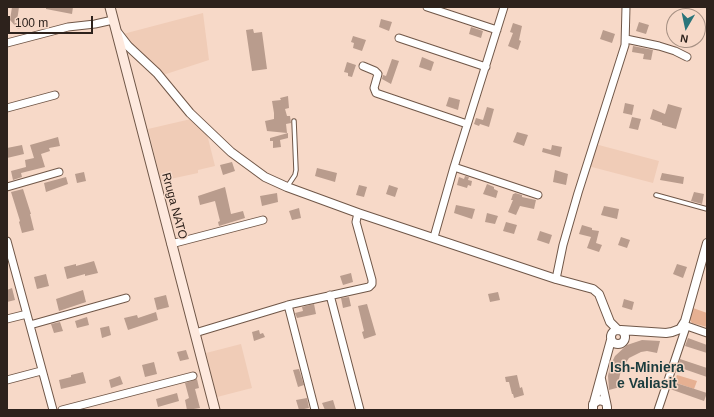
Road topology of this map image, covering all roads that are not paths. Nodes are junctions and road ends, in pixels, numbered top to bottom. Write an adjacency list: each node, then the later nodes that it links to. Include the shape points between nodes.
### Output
1 (110, 7): 5 (main road, Rruga NATO)
2 (427, 7): 7 (street)
3 (504, 7): 7 (street)
4 (626, 7): 9 (street)
5 (113, 20): 6 (main road, Rruga NATO); 10 (street, via 68,27)
6 (116, 30): 12 (street, via 128,46); 13 (main road, Rruga NATO)
7 (497, 30): 15 (street)
8 (399, 38): 15 (street)
9 (626, 39): 11 (street, via 659,46); 35 (street, via 578,193)
10 (7, 43)
11 (687, 57)
12 (142, 58): 13 (street, via 128,56); 23 (street, via 190,113 231,152 265,177)
13 (125, 66): 31 (main road, Rruga NATO)
14 (363, 66): 19 (street, via 378,74 374,89 376,93)
15 (486, 67): 19 (street)
16 (55, 95): 17 (street)
17 (7, 108)
18 (294, 121): 23 (lane, via 296,170)
19 (467, 124): 20 (street)
20 (454, 167): 25 (street); 29 (street)
21 (59, 172): 22 (street)
22 (7, 187)
23 (287, 187): 27 (street)
24 (656, 195): 26 (lane)
25 (538, 196)
26 (707, 209)
27 (358, 212): 29 (street); 36 (street, via 356,222 372,284)
28 (263, 220): 31 (street)
29 (434, 238): 35 (street)
30 (7, 241): 34 (street)
31 (171, 244): 46 (main road, Rruga NATO)
32 (707, 244): 33 (street)
33 (704, 258): 43 (street)
34 (10, 261): 40 (street)
35 (556, 278): 39 (street, via 596,291)
36 (330, 295): 38 (street); 61 (street)
37 (126, 298): 42 (street)
38 (288, 305): 46 (street); 60 (street)
39 (606, 313): 44 (street, via 610,322); 48 (street)
40 (27, 314): 41 (street); 42 (street)
41 (7, 319)
42 (30, 325): 51 (street)
43 (685, 326): 45 (street, via 672,332); 47 (street); 62 (street)
44 (619, 330): 45 (street); 48 (street, via 613,331); 49 (street, via 625,336)
45 (647, 332): 49 (street)
46 (195, 333): 59 (main road, Rruga NATO)
47 (707, 333)
48 (611, 337): 49 (street, via 614,344); 50 (street)
49 (621, 343): 50 (street)
50 (606, 360): 53 (street)
51 (41, 371): 54 (street); 57 (street)
52 (192, 376): 58 (street)
53 (601, 376): 55 (street); 56 (street)
54 (7, 380)
55 (592, 407): 56 (street, via 601,400)
56 (607, 407)
57 (53, 410)
58 (62, 410)
59 (212, 410)
60 (315, 410)
61 (360, 410)
62 (658, 410)

